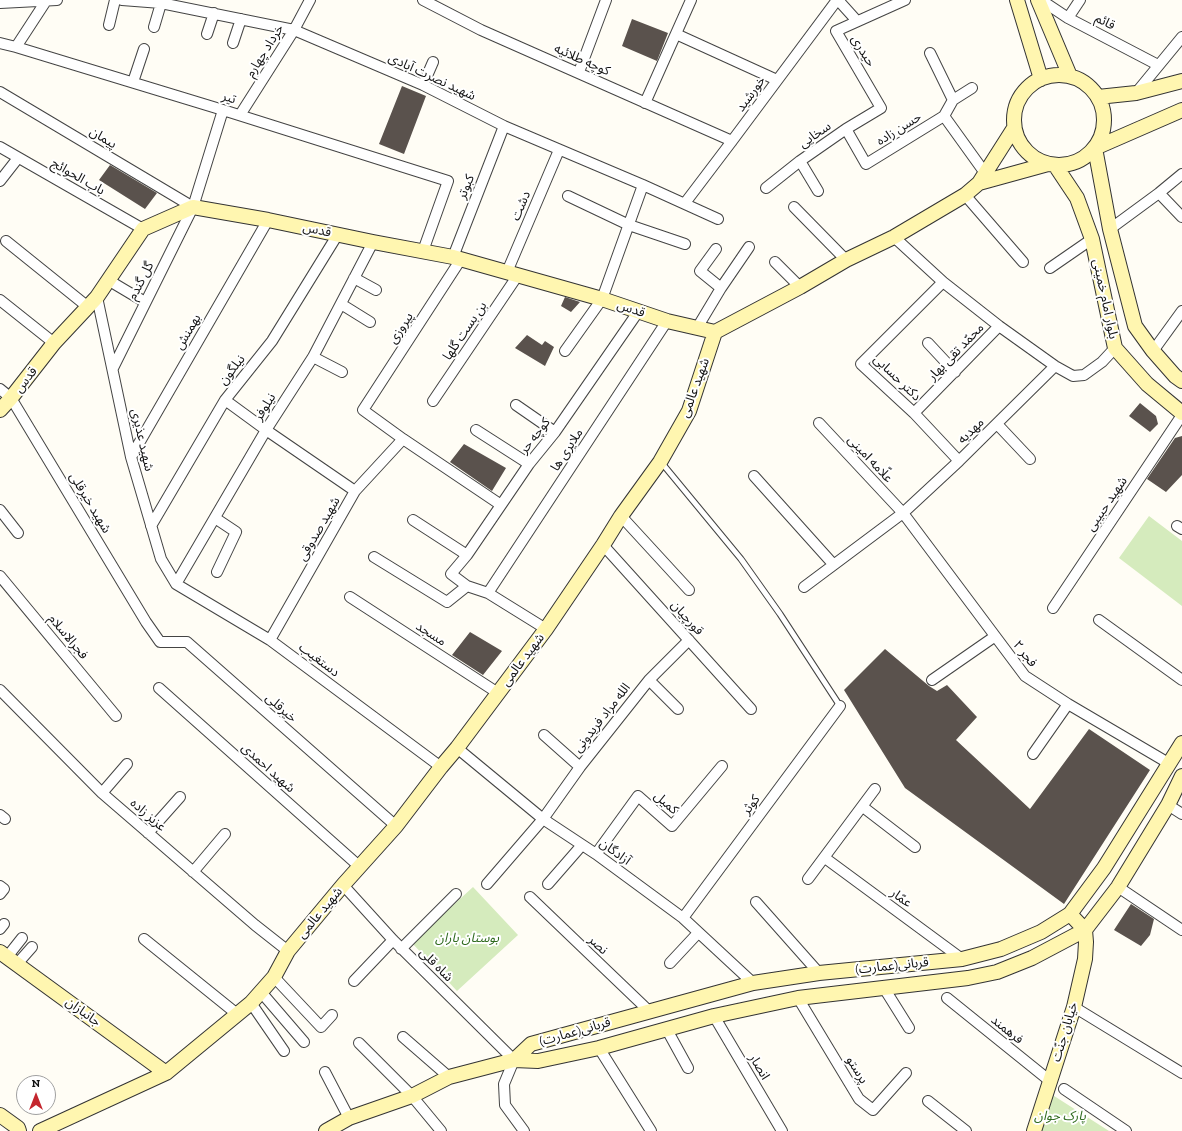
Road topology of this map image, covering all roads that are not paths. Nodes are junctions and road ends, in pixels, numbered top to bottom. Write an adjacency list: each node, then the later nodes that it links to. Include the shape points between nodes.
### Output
1 (57, 0): 14 (street)
2 (115, 0): 21 (street)
3 (122, 0): 16 (street, شهید نصرت آبادی)
4 (310, 0): 23 (street, خرداد چهارم)
5 (423, 0): 34 (street, کوچه طلائیه, via 481,30)
6 (606, 0): 34 (street)
7 (691, 0): 25 (street)
8 (837, 0): 20 (street); 37 (street, خورشید)
9 (905, 0): 20 (street, حیدری)
10 (1017, 0): 36 (main road)
11 (1038, 0): 35 (main road)
12 (1042, 0): 18 (street, قائم)
13 (1080, 0): 18 (street)
14 (46, 1): 15 (street); 29 (street)
15 (2, 2)
16 (162, 2): 17 (street, شهید نصرت آبادی); 22 (street)
17 (214, 14): 19 (street, شهید نصرت آبادی); 24 (street)
18 (1068, 18): 33 (street, قائم)
19 (241, 19): 23 (street, شهید نصرت آبادی); 28 (street)
20 (857, 21): 47 (street, حیدری, via 836,31)
21 (109, 24)
22 (154, 27)
23 (294, 30): 41 (street, شهید نصرت آبادی); 50 (street, خرداد چهارم)
24 (206, 34)
25 (676, 34): 37 (street); 46 (street)
26 (1182, 37): 33 (street)
27 (0, 43): 29 (street, تیر)
28 (233, 43)
29 (16, 47): 39 (street, تیر)
30 (144, 49): 39 (street)
31 (930, 53): 45 (street)
32 (433, 62): 41 (street)
33 (1158, 65): 40 (street)
34 (579, 72): 46 (street, کوچه طلائیه)
35 (1070, 76): 36 (main road, via 1055,75); 44 (main road, via 1091,88)
36 (1041, 79): 53 (main road, via 1022,94 1014,116)
37 (777, 80): 55 (street, خورشید)
38 (1182, 81): 40 (main road)
39 (133, 82): 48 (street, تیر)
40 (1150, 84): 44 (main road, via 1136,93)
41 (423, 85): 52 (street, شهید نصرت آبادی)
42 (972, 88): 45 (street, حسن زاده)
43 (0, 92): 72 (street, پیمان)
44 (1098, 97): 57 (main road, via 1103,109 1104,129)
45 (953, 100): 51 (street, حسن زاده)
46 (645, 103): 55 (street, کوچه طلائیه)
47 (881, 108): 54 (street, سخایی)
48 (223, 110): 50 (street, تیر); 72 (street, گل گندم)
49 (1182, 110): 57 (main road)
50 (240, 115): 88 (street, تیر, via 448,181)
51 (944, 116): 54 (street, حسن زاده, via 866,164); 63 (street)
52 (504, 126): 58 (street, شهید نصرت آبادی); 89 (street, کبوتر)
53 (1014, 128): 61 (main road, via 1026,151 1036,159); 63 (main road)
54 (846, 130): 60 (street, سخایی)
55 (732, 141): 71 (street, خورشید)
56 (0, 147): 59 (street, باب الحوائج)
57 (1095, 148): 61 (main road, via 1084,158 1070,164); 79 (main road, بلوار امام خمینی)
58 (559, 150): 65 (street, شهید نصرت آبادی); 94 (street, دشت)
59 (18, 158): 64 (street); 78 (street, باب الحوائج)
60 (800, 161): 66 (street, سخایی); 67 (street)
61 (1052, 164): 63 (main road); 82 (main road, بلوار امام خمینی, via 1077,198)
62 (1182, 174): 68 (street)
63 (982, 178): 70 (main road)
64 (0, 181)
65 (643, 185): 71 (street, شهید نصرت آبادی); 77 (street)
66 (766, 188)
67 (818, 191)
68 (1159, 193): 74 (street); 79 (street)
69 (568, 196): 77 (street)
70 (965, 196): 81 (main road); 92 (street)
71 (684, 203): 75 (street, شهید نصرت آبادی)
72 (193, 206): 76 (main road, قدس); 78 (main road); 104 (street, گل گندم)
73 (794, 207): 90 (street)
74 (1182, 217)
75 (718, 219)
76 (268, 220): 80 (main road, قدس); 137 (street, بهمنش)
77 (629, 225): 85 (street); 101 (street)
78 (143, 229): 96 (main road, قدس)
79 (1110, 229): 117 (main road, بلوار امام خمینی, via 1135,326)
80 (338, 234): 84 (main road, قدس); 125 (street, نیلگون, via 272,341)
81 (894, 237): 90 (main road); 97 (street)
82 (1092, 239): 93 (street); 115 (main road, بلوار امام خمینی)
83 (6, 241): 103 (street)
84 (373, 242): 88 (main road, قدس); 95 (street, نیلوفر)
85 (685, 244)
86 (749, 248): 99 (street)
87 (716, 249): 99 (street, via 700,271)
88 (423, 251): 89 (main road, قدس)
89 (457, 258): 94 (main road, قدس); 136 (street, پیروزی, via 363,410)
90 (846, 260): 98 (main road)
91 (775, 262): 98 (street)
92 (1023, 262)
93 (1050, 268)
94 (513, 274): 101 (main road, قدس); 126 (street, بن بست گلها)
95 (354, 278): 100 (street); 105 (street, نیلوفر)
96 (108, 280): 103 (main road, قدس); 104 (street)
97 (943, 282): 110 (street); 129 (street, دکتر حسابی, via 861,364)
98 (800, 287): 112 (main road)
99 (721, 288): 111 (street)
100 (376, 290)
101 (602, 299): 106 (main road, قدس); 116 (street)
102 (0, 300): 113 (street)
103 (93, 302): 113 (main road, قدس); 120 (street, شهید عذیری)
104 (145, 302): 120 (street, گل گندم)
105 (341, 304): 109 (street); 118 (street, نیلوفر)
106 (638, 312): 108 (main road, قدس); 135 (street, کوچه حر)
107 (1182, 312): 117 (street)
108 (667, 321): 111 (main road, قدس); 162 (street, ملایری ها)
109 (370, 322)
110 (999, 326): 119 (street); 122 (street, محمّد تقی بهار)
111 (697, 328): 112 (main road, قدس)
112 (715, 332): 140 (main road, شهید عالمی, via 689,411)
113 (54, 343): 124 (main road, قدس)
114 (928, 343): 122 (street)
115 (1115, 348): 119 (street, via 1084,376 1073,376); 130 (main road, بلوار امام خمینی, via 1147,384)
116 (565, 351)
117 (1153, 351): 123 (main road, بلوار امام خمینی)
118 (313, 357): 121 (street); 133 (street, نیلوفر)
119 (1055, 366): 132 (street, مهدیه)
120 (113, 368): 137 (street, شهید عذیری)
121 (342, 372)
122 (955, 372): 129 (street, محمّد تقی بهار)
123 (1182, 381)
124 (5, 394): 128 (main road, قدس); 166 (street, شهید خیرقلی)
125 (225, 400): 133 (street); 150 (street, نیلگون)
126 (434, 401)
127 (516, 405): 135 (street)
128 (0, 410)
129 (914, 413): 139 (street, دکتر حسابی)
130 (1182, 414): 164 (street, شهید حبیبی)
131 (819, 423): 146 (street, علّامه امینی)
132 (997, 424): 138 (street); 139 (street, مهدیه)
133 (266, 430): 143 (street); 148 (street, نیلوفر)
134 (476, 430): 141 (street)
135 (555, 432): 141 (street, کوچه حر)
136 (403, 439): 143 (street, شهید صدوقی); 144 (street)
137 (131, 457): 150 (street, شهید عذیری)
138 (1030, 459)
139 (959, 461): 146 (street, مهدیه)
140 (660, 462): 147 (main road, شهید عالمی); 178 (lane, via 740,559 780,614)
141 (529, 464): 144 (street, کوچه حر)
142 (754, 476): 155 (street)
143 (355, 492): 169 (street, شهید صدوقی)
144 (501, 504): 153 (street, کوچه حر)
145 (0, 510): 151 (street)
146 (903, 512): 155 (street, مهدیه); 168 (street, فجر ۲)
147 (621, 516): 152 (main road, شهید عالمی); 161 (street)
148 (215, 518): 156 (street, via 236,532); 158 (street, نیلوفر)
149 (413, 520): 153 (street)
150 (151, 526): 158 (street, شهید عذیری, via 160,559)
151 (18, 533)
152 (603, 545): 167 (main road, شهید عالمی); 170 (street, قورچیان)
153 (467, 555): 159 (street, کوچه حر, via 450,574)
154 (374, 557): 159 (street, via 447,602)
155 (834, 564): 160 (street, مهدیه)
156 (217, 572)
157 (0, 576): 181 (street, فجرالاسلام)
158 (176, 584): 169 (street, دستغیب)
159 (467, 586): 162 (street)
160 (804, 587)
161 (689, 590)
162 (488, 593): 167 (street)
163 (350, 597): 176 (street, مسجد)
164 (1053, 608)
165 (1099, 620): 173 (street)
166 (146, 622): 200 (street, خیرقلی, via 160,642 186,642)
167 (546, 629): 176 (main road, شهید عالمی)
168 (994, 637): 172 (street); 177 (street, فجر ۲, via 1025,676)
169 (270, 640): 189 (street, دستغیب)
170 (689, 640): 171 (street, الله مراد فریدونی); 180 (street, قورچیان)
171 (649, 680): 179 (street); 190 (street, الله مراد فریدونی)
172 (932, 680)
173 (1182, 680)
174 (159, 688): 207 (street, شهید احمدی)
175 (0, 690): 194 (street, عزیز زاده)
176 (498, 693): 184 (main road, شهید عالمی)
177 (1068, 704): 185 (street); 187 (street, فجر ۲)
178 (840, 706): 220 (street, کوثر)
179 (678, 709)
180 (751, 709)
181 (116, 716)
182 (544, 736): 190 (street)
183 (1182, 744): 187 (main road, (عمارت)قربانی)
184 (457, 748): 189 (main road, شهید عالمی); 199 (street, آزادگان)
185 (1033, 754)
186 (127, 764): 194 (street)
187 (1170, 764): 191 (main road); 219 (main road, (عمارت)قربانی, via 1104,868)
188 (722, 766): 205 (street, کمیل, via 672,826 638,796)
189 (440, 767): 200 (main road, شهید عالمی)
190 (580, 767): 199 (street, الله مراد فریدونی)
191 (1182, 771)
192 (1182, 776): 196 (main road, (عمارت)قربانی)
193 (875, 789): 197 (street)
194 (102, 793): 201 (street, عزیز زاده)
195 (180, 797): 201 (street)
196 (1168, 805): 198 (street); 214 (main road, (عمارت)قربانی)
197 (863, 807): 204 (street); 206 (street)
198 (1182, 814)
199 (543, 819): 203 (street, آزادگان); 210 (street, الله مراد فریدونی)
200 (396, 826): 207 (main road, شهید عالمی)
201 (148, 833): 208 (street, عزیز زاده)
202 (226, 834): 208 (street)
203 (582, 845): 205 (street, آزادگان); 211 (street)
204 (915, 847)
205 (596, 854): 220 (street, آزادگان)
206 (825, 858): 209 (street); 231 (street, عمّار)
207 (360, 867): 212 (main road, شهید عالمی)
208 (193, 872): 229 (street, عزیز زاده)
209 (808, 879)
210 (487, 884)
211 (548, 884)
212 (344, 885): 226 (street, شاه قلی); 229 (main road, شهید عالمی)
213 (0, 886): 215 (street, via 4,889)
214 (1118, 887): 221 (main road, (عمارت)قربانی); 222 (street)
215 (0, 894)
216 (456, 894): 228 (street)
217 (530, 897): 243 (street, نصر)
218 (756, 902): 233 (street)
219 (1070, 914): 221 (main road); 231 (main road, (عمارت)قربانی, via 1041,932 1001,949)
220 (683, 918): 223 (street, آزادگان)
221 (1085, 930): 237 (main road, (عمارت)قربانی, via 1032,958 997,972); 242 (main road, خیابان جنّت, via 1085,959)
222 (1182, 930)
223 (698, 933): 232 (street); 236 (street, آزادگان)
224 (22, 938): 230 (street)
225 (144, 939): 244 (street)
226 (393, 940): 228 (street, شاه قلی); 235 (street)
227 (32, 947): 230 (street)
228 (401, 949): 254 (street, شاه قلی)
229 (288, 951): 234 (main road, شهید عالمی)
230 (8, 958): 257 (main road, جانبازان)
231 (962, 959): 233 (main road, (عمارت)قربانی)
232 (670, 963)
233 (819, 974): 236 (main road, (عمارت)قربانی)
234 (274, 977): 238 (main road, شهید عالمی); 245 (street, via 321,1027)
235 (354, 981)
236 (753, 983): 243 (main road, (عمارت)قربانی)
237 (884, 988): 239 (main road, (عمارت)قربانی); 248 (street)
238 (261, 992): 241 (main road, شهید عالمی); 250 (street)
239 (798, 998): 246 (main road, (عمارت)قربانی); 258 (street, پرستو, via 859,1099 873,1110)
240 (947, 998): 261 (street, فرهمند)
241 (251, 1003): 244 (main road, شهید عالمی); 253 (street)
242 (1074, 1007): 259 (street); 261 (main road, خیابان جنّت)
243 (649, 1011): 254 (main road, (عمارت)قربانی, via 531,1044)
244 (237, 1014): 257 (main road, شهید عالمی)
245 (332, 1015)
246 (714, 1016): 247 (main road, (عمارت)قربانی); 273 (street, انصار)
247 (666, 1028): 252 (main road, (عمارت)قربانی); 255 (street)
248 (909, 1028)
249 (403, 1037): 260 (street)
250 (304, 1042)
251 (359, 1043): 263 (street)
252 (599, 1048): 254 (main road, (عمارت)قربانی, via 538,1060); 272 (street)
253 (284, 1051)
254 (514, 1060): 260 (main road, (عمارت)قربانی); 271 (street, via 504,1084 505,1105)
255 (688, 1068)
256 (325, 1072): 266 (street)
257 (166, 1073): 269 (main road, شهید عالمی)
258 (906, 1073)
259 (1182, 1073)
260 (449, 1077): 263 (main road, (عمارت)قربانی)
261 (1050, 1081): 275 (main road, خیابان جنّت)
262 (1064, 1089): 276 (street)
263 (412, 1096): 266 (main road, (عمارت)قربانی); 270 (street)
264 (928, 1101): 274 (street)
265 (0, 1115): 268 (main road)
266 (349, 1118): 267 (main road, (عمارت)قربانی)
267 (335, 1129)
268 (19, 1131)
269 (40, 1131)
270 (440, 1131)
271 (524, 1131)
272 (651, 1131)
273 (782, 1131)
274 (966, 1131)
275 (1034, 1131)
276 (1126, 1131)

